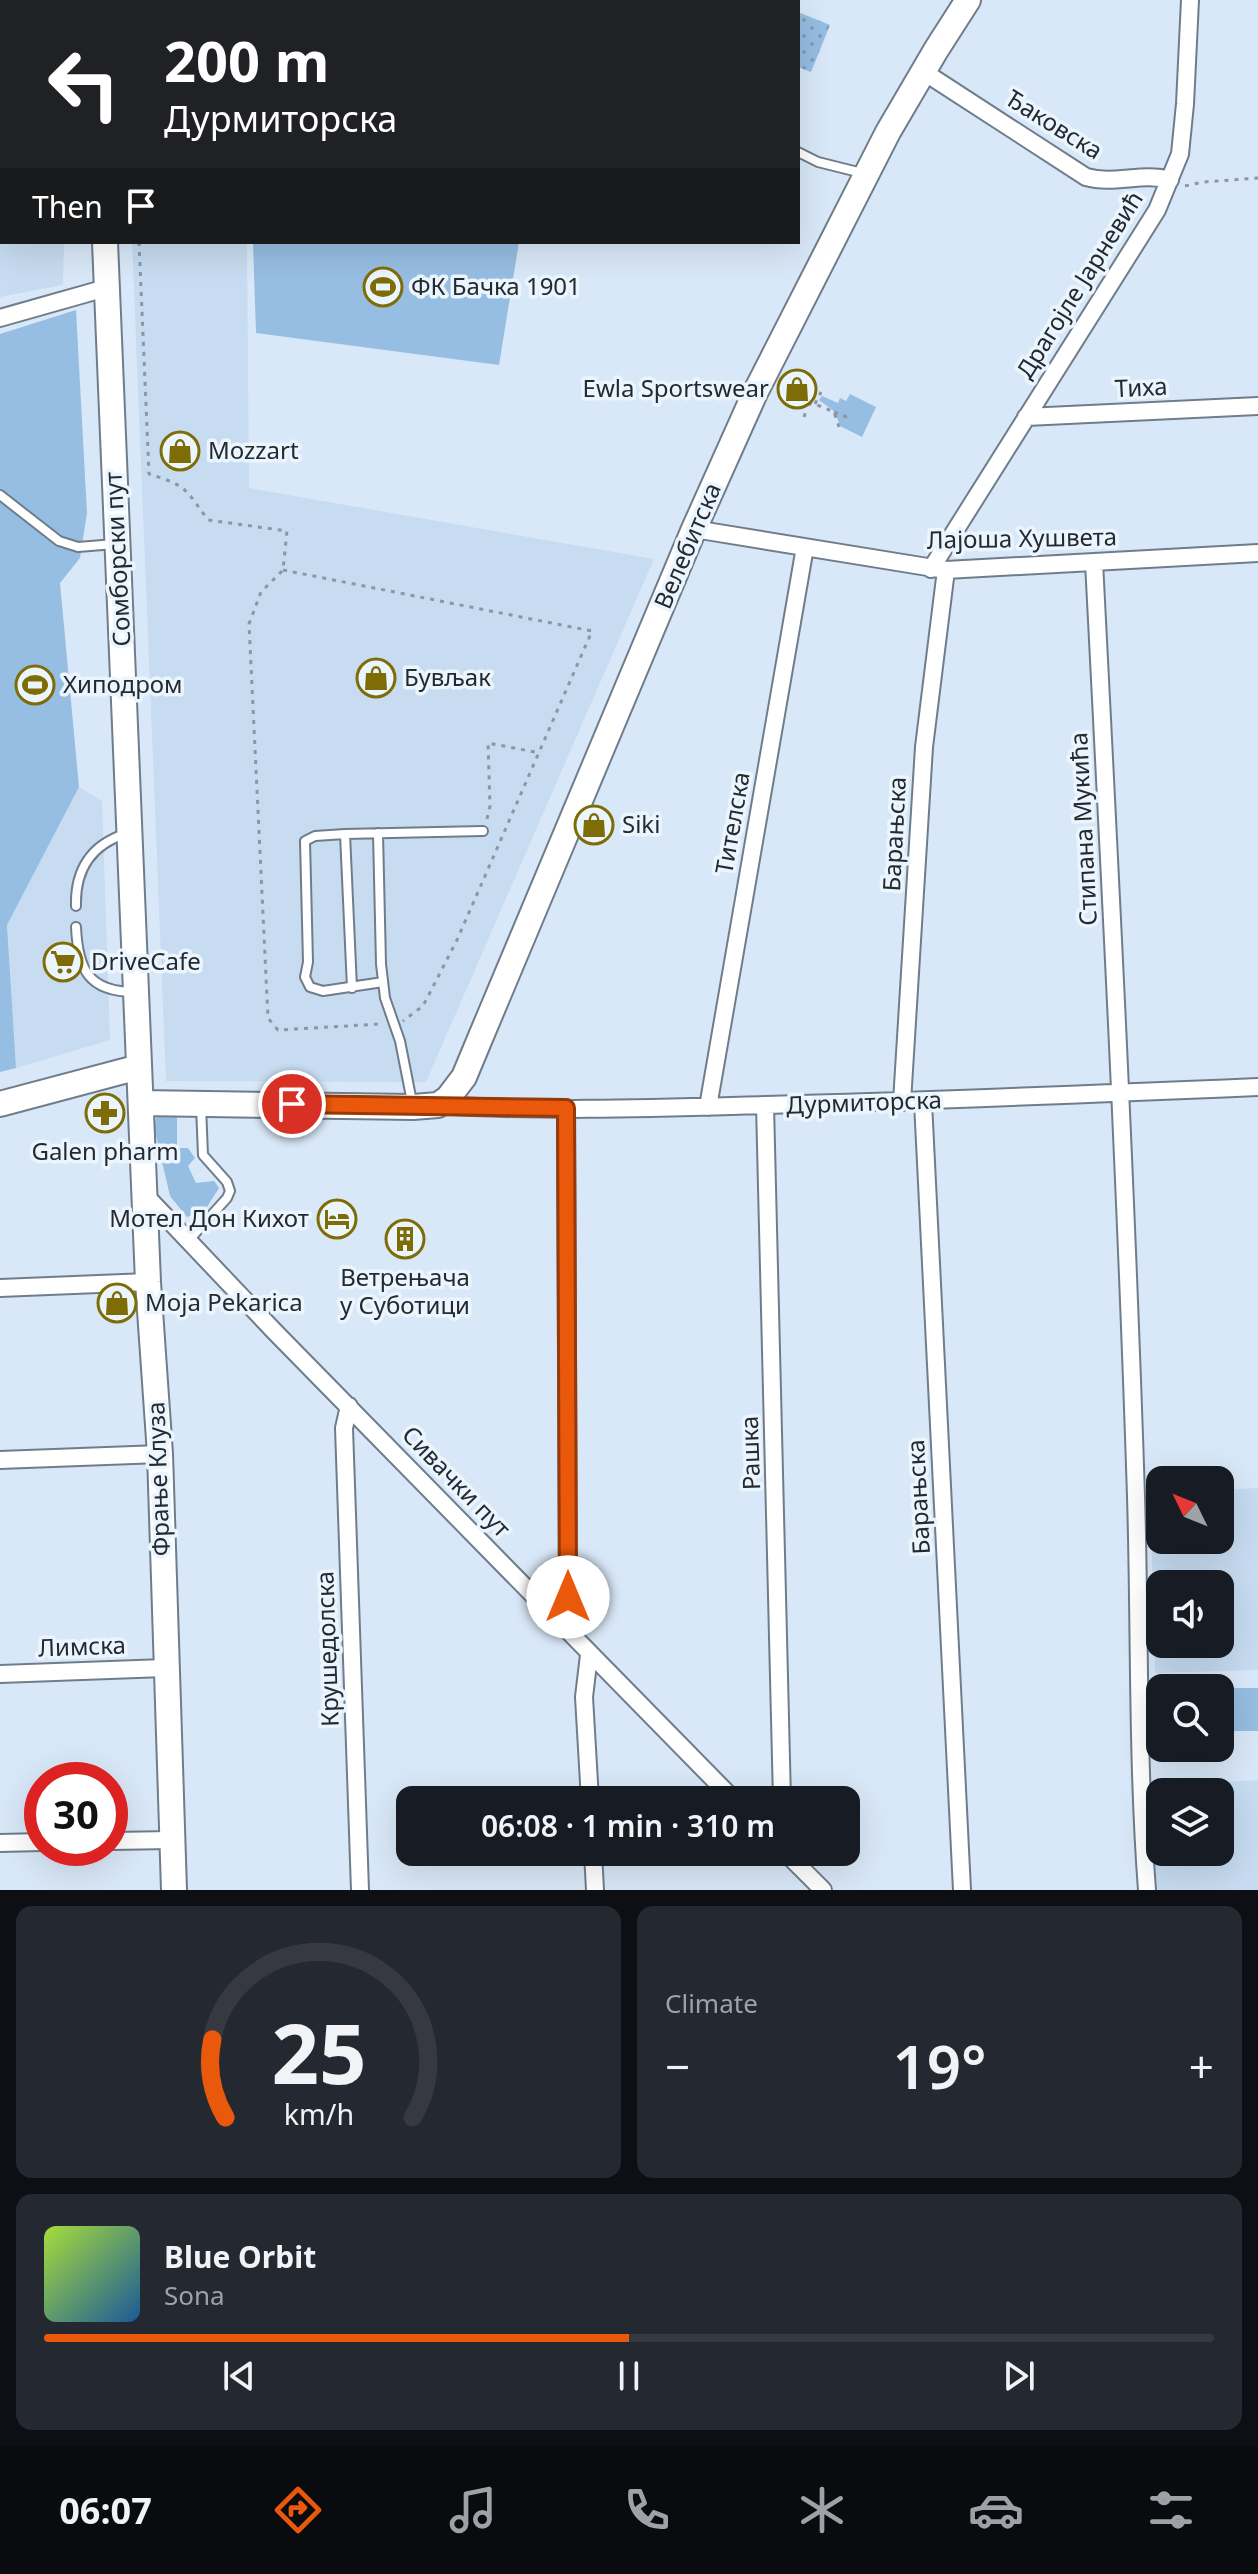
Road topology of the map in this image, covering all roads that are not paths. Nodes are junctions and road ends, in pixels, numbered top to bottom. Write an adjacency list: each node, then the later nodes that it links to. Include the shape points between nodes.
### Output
1 (968, 0): 3 (street, Велебитска)
2 (1190, 0): 6 (street, Драгојле Јарневић, via 1180,154)
3 (924, 72): 5 (street, Велебитска); 6 (street, Ђаковска, via 1086,177 1110,181 1149,176)
4 (800, 153): 5 (lane)
5 (867, 174): 13 (street, Велебитска, via 755,393)
6 (1168, 186): 11 (street, Драгојле Јарневић)
7 (105, 244): 8 (street, Сомборски пут)
8 (106, 288): 9 (street); 14 (street, Сомборски пут)
9 (0, 318)
10 (1258, 406): 11 (street, Тиха)
11 (1026, 417): 18 (street, Драгојле Јарневић)
12 (0, 495): 14 (lane, via 59,541 78,547)
13 (694, 529): 15 (street, Лајоша Хушвета); 31 (street, Велебитска, via 474,1053)
14 (117, 543): 20 (street, Сомборски пут)
15 (805, 547): 18 (street, Лајоша Хушвета); 39 (street, Тителска)
16 (1258, 553): 17 (street, Лајоша Хушвета)
17 (1094, 562): 18 (street, Лајоша Хушвета); 30 (street, Стипана Мукића)
18 (939, 569): 32 (street, Барањска)
19 (483, 831): 21 (lane)
20 (130, 833): 23 (lane, via 93,851 80,869); 27 (street, Сомборски пут)
21 (378, 833): 22 (lane); 25 (lane)
22 (345, 834): 26 (lane); 26 (lane, via 305,841 305,977 310,987 323,991)
23 (76, 906)
24 (76, 927): 27 (lane, via 77,957 92,978 105,988)
25 (383, 982): 26 (lane); 38 (lane)
26 (352, 988)
27 (136, 992): 28 (street, Сомборски пут)
28 (139, 1067): 34 (street, Фрање Клуза); 36 (street)
29 (1258, 1087): 30 (street, Дурмиторска)
30 (1121, 1093): 33 (street, Дурмиторска); 66 (street, Стипана Мукића, via 1136,1498 1140,1801)
31 (464, 1097): 38 (street, Велебитска); 40 (street, Дурмиторска)
32 (902, 1102): 33 (street, Дурмиторска); 37 (street, Дурмиторска)
33 (923, 1102): 65 (street, Барањска)
34 (141, 1103): 35 (street); 41 (street, Фрање Клуза)
35 (201, 1103): 38 (street); 42 (lane, via 203,1155 230,1191)
36 (0, 1104)
37 (765, 1105): 39 (street, Дурмиторска); 54 (street, Рашка)
38 (413, 1107)
39 (708, 1107): 40 (street, Дурмиторска)
40 (566, 1108): 48 (street, via 568,1597)
41 (146, 1196): 42 (street, Сивачки пут); 43 (street, Фрање Клуза)
42 (189, 1240): 45 (street, Сивачки пут)
43 (148, 1282): 44 (street); 46 (street, Фрање Клуза)
44 (0, 1288)
45 (349, 1406): 48 (street, Сивачки пут); 62 (street, Крушедолска, via 344,1428)
46 (160, 1454): 47 (street); 50 (street, Фрање Клуза)
47 (0, 1460)
48 (563, 1627): 49 (street, Сивачки пут)
49 (589, 1655): 52 (street, via 584,1697); 53 (street, Сивачки пут)
50 (165, 1668): 51 (street, Лимска); 55 (street, Фрање Клуза)
51 (0, 1674)
52 (589, 1786)
53 (720, 1786)
54 (782, 1786)
55 (172, 1840): 56 (street); 61 (street, Фрање Клуза)
56 (128, 1841)
57 (24, 1842): 58 (street)
58 (0, 1843)
59 (594, 1866): 63 (street)
60 (799, 1866): 64 (street)
61 (174, 1890)
62 (360, 1890)
63 (595, 1890)
64 (823, 1890)
65 (962, 1890)
66 (1147, 1890)

